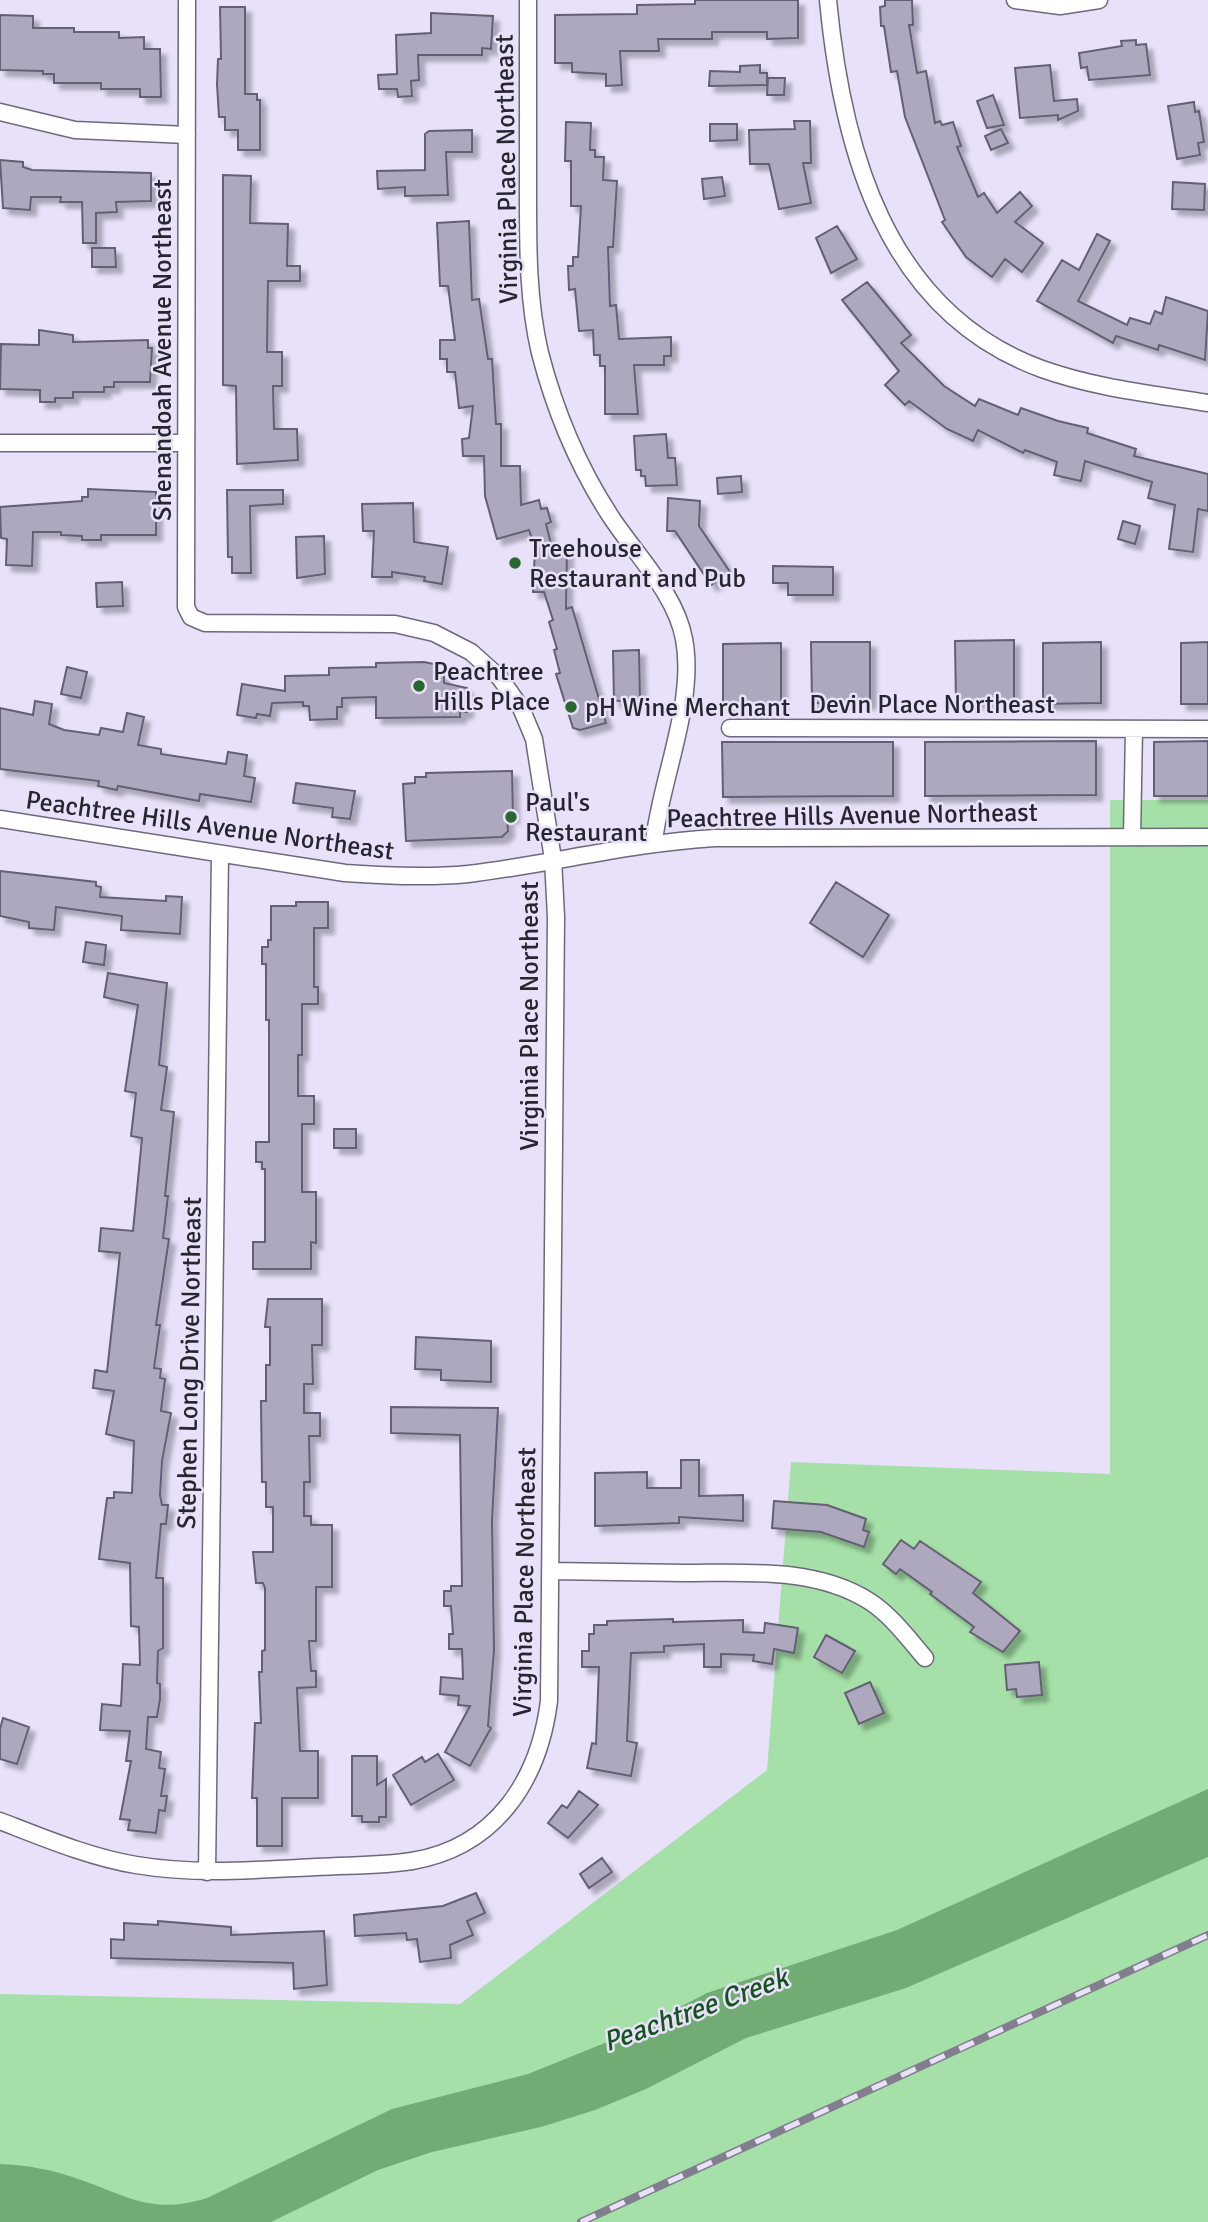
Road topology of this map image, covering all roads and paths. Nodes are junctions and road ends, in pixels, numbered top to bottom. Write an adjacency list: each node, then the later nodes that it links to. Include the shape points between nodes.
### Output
1 (187, 0): 7 (street, Shenandoah Avenue Northeast)
2 (528, 0): 17 (street, Virginia Place Northeast, via 528,260 540,353 580,464 672,606 685,640 680,718)
3 (828, 0): 8 (street, via 845,117 858,165 881,220 923,285 980,336 1039,368 1098,384)
4 (1015, 0): 5 (street, via 1060,6)
5 (1099, 0)
6 (0, 112): 7 (street, via 75,130)
7 (187, 135): 10 (street, Shenandoah Avenue Northeast)
8 (1208, 403)
9 (0, 443): 10 (street)
10 (186, 443): 19 (street, Shenandoah Avenue Northeast, via 186,607 191,617 205,623 395,624 433,633 471,652 500,678 521,708 534,739)
11 (730, 728): 12 (street, Devin Place Northeast)
12 (1134, 729): 13 (street, Devin Place Northeast); 15 (street)
13 (1208, 729)
14 (0, 819): 18 (street, Peachtree Hills Avenue Northeast)
15 (1132, 837): 16 (street, Peachtree Hills Avenue Northeast); 17 (street, Peachtree Hills Avenue Northeast)
16 (1208, 837)
17 (654, 841): 19 (street, Peachtree Hills Avenue Northeast)
18 (220, 854): 19 (street, Peachtree Hills Avenue Northeast, via 402,877 468,874); 23 (street, Stephen Long Drive Northeast)
19 (553, 859): 20 (street, Virginia Place Northeast)
20 (551, 1571): 21 (street, via 770,1573 808,1578 869,1601); 23 (street, Virginia Place Northeast, via 550,1701 545,1735 525,1783 492,1823 455,1847 411,1861)
21 (925, 1658)
22 (0, 1821): 23 (street, Virginia Place Northeast, via 66,1847 136,1864)
23 (207, 1872)

